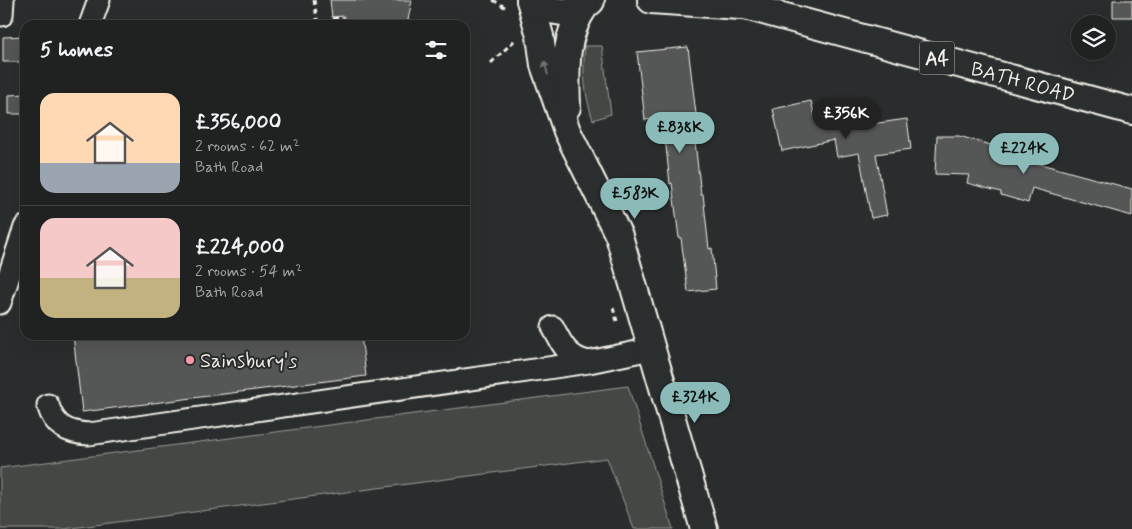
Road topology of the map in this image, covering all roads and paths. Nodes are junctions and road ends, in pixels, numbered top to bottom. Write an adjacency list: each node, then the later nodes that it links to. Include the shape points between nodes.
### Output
1 (99, 0): 8 (lane)
2 (314, 0): 9 (path)
3 (530, 0): 5 (main road, via 542,9 556,12 571,11); 14 (main road, one-way to 3, via 544,65)
4 (650, 0): 6 (main road, BATH ROAD / A4)
5 (592, 2): 14 (main road, via 574,24 567,47)
6 (732, 3): 13 (main road, BATH ROAD / A4)
7 (345, 19): 10 (path)
8 (92, 20)
9 (317, 20)
10 (331, 20)
11 (522, 32): 12 (path)
12 (491, 63)
13 (1132, 112)
14 (567, 131): 19 (main road, via 619,236)
15 (20, 242): 16 (lane)
16 (0, 304)
17 (613, 306): 19 (path, via 614,314)
18 (553, 327): 20 (lane, via 569,354)
19 (641, 351): 20 (lane); 22 (main road)
20 (589, 362): 21 (lane, via 88,434 65,430 51,416)
21 (48, 405)
22 (704, 529)

